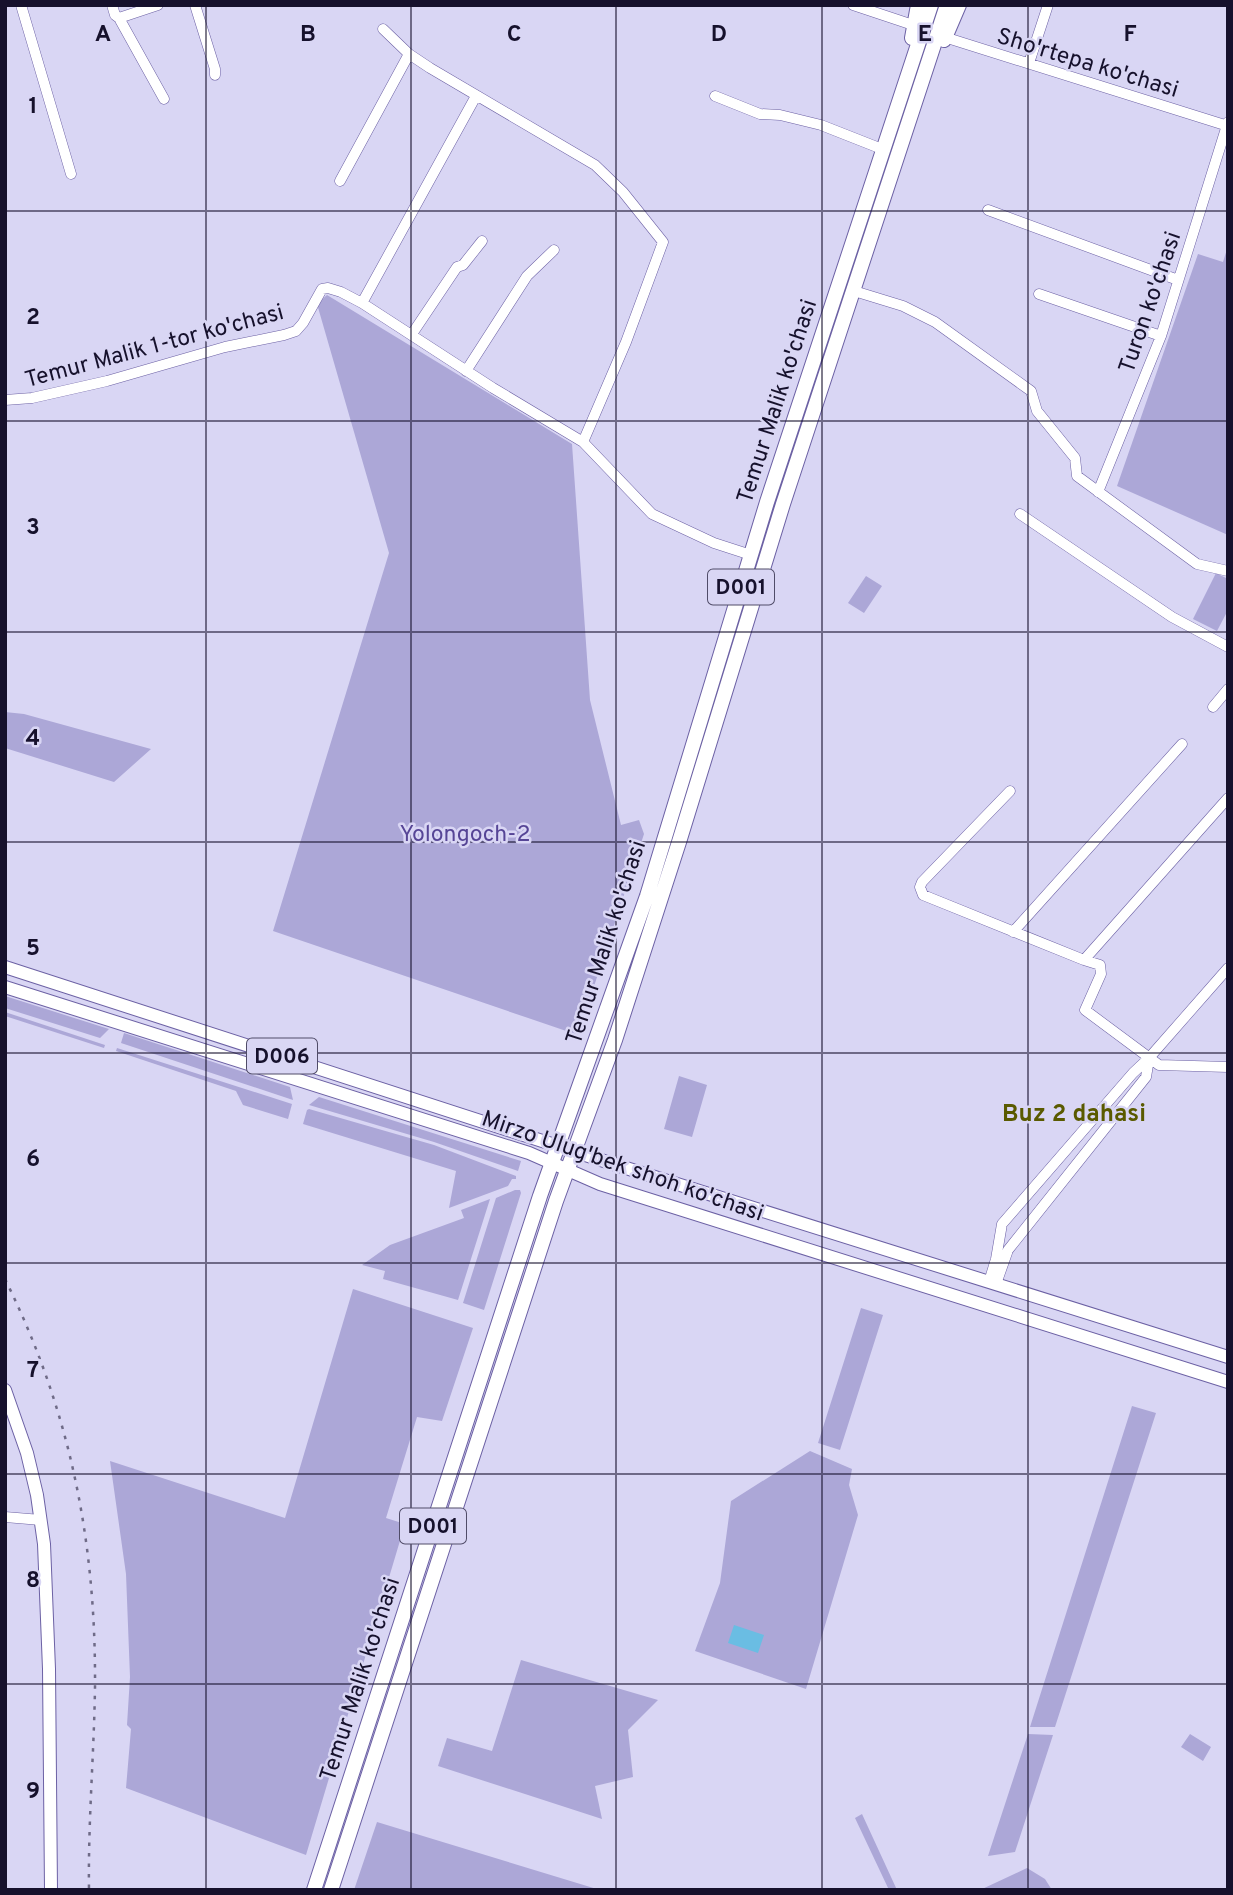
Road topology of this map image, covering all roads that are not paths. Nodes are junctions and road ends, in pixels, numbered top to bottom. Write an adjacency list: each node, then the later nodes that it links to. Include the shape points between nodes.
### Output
1 (21, 5): 23 (street)
2 (112, 5): 11 (street)
3 (158, 5): 11 (street)
4 (195, 5): 17 (street)
5 (853, 5): 12 (street)
6 (918, 5): 12 (highway)
7 (931, 5): 12 (highway, Temur Malik ko'chasi / D001)
8 (947, 5): 14 (highway, Temur Malik ko'chasi / D001)
9 (959, 5): 14 (highway)
10 (1048, 5): 16 (street)
11 (119, 18): 20 (street)
12 (919, 27): 22 (highway, Temur Malik ko'chasi / D001)
13 (383, 29): 15 (street)
14 (941, 36): 16 (street, Sho'rtepa ko'chasi); 29 (highway, Temur Malik ko'chasi / D001)
15 (409, 54): 18 (street); 24 (street)
16 (1029, 62): 21 (street, Sho'rtepa ko'chasi)
17 (215, 75)
18 (476, 96): 31 (street); 36 (street, via 596,165 663,242)
19 (715, 96): 22 (street, via 761,114 821,125)
20 (164, 99)
21 (1227, 124): 28 (street, Turon ko'chasi)
22 (882, 149): 39 (highway, Temur Malik ko'chasi / D001)
23 (71, 174)
24 (340, 181)
25 (988, 210): 28 (street)
26 (482, 241): 32 (street, via 457,267)
27 (554, 250): 34 (street, via 527,276)
28 (1178, 280): 33 (street, Turon ko'chasi)
29 (853, 291): 37 (street, via 935,321 1031,391 1037,411 1075,458 1077,476); 57 (highway, Temur Malik ko'chasi / D001, via 663,893)
30 (1038, 293): 33 (street)
31 (362, 303): 32 (street, Temur Malik 1-tor ko'chasi); 35 (street, Temur Malik 1-tor ko'chasi, via 325,288 296,331 82,387)
32 (412, 334): 34 (street, Temur Malik 1-tor ko'chasi)
33 (1161, 336): 37 (street, Turon ko'chasi)
34 (466, 371): 36 (street, Temur Malik 1-tor ko'chasi)
35 (5, 400)
36 (583, 442): 39 (street, Temur Malik 1-tor ko'chasi, via 652,514)
37 (1098, 492): 40 (street, via 1197,564)
38 (1020, 514): 41 (street, via 1172,617)
39 (751, 555): 56 (highway, Temur Malik ko'chasi / D001, via 647,896)
40 (1228, 571)
41 (1228, 647)
42 (1228, 689): 43 (street)
43 (1213, 708)
44 (1182, 744): 47 (street)
45 (1010, 791): 47 (street, via 920,889 926,897)
46 (1228, 798): 48 (street)
47 (1013, 932): 48 (street)
48 (1084, 961): 52 (street, via 1100,965 1102,970 1085,1010)
49 (5, 967): 54 (main road, Mirzo Ulug'bek shoh ko'chasi / D006)
50 (1228, 968): 52 (street)
51 (5, 987): 55 (main road, Mirzo Ulug'bek shoh ko'chasi / D006)
52 (1149, 1058): 53 (street, via 1159,1065); 64 (street, via 1146,1077 1008,1250); 64 (street, via 1002,1224)
53 (1228, 1067)
54 (399, 1093): 55 (main road); 56 (main road, Mirzo Ulug'bek shoh ko'chasi / D006)
55 (394, 1110): 58 (main road, Mirzo Ulug'bek shoh ko'chasi / D006)
56 (558, 1145): 57 (main road, Mirzo Ulug'bek shoh ko'chasi); 58 (highway, Temur Malik ko'chasi / D001)
57 (575, 1151): 59 (highway, Temur Malik ko'chasi / D001); 60 (main road, Mirzo Ulug'bek shoh ko'chasi)
58 (552, 1163): 59 (main road, Mirzo Ulug'bek shoh ko'chasi); 73 (highway, Temur Malik ko'chasi / D001)
59 (568, 1170): 61 (main road, Mirzo Ulug'bek shoh ko'chasi); 74 (highway, Temur Malik ko'chasi / D001)
60 (794, 1220): 61 (main road); 62 (main road, Mirzo Ulug'bek shoh ko'chasi)
61 (787, 1242): 63 (main road, Mirzo Ulug'bek shoh ko'chasi)
62 (883, 1248): 63 (main road); 64 (main road, Mirzo Ulug'bek shoh ko'chasi)
63 (876, 1270): 66 (main road, Mirzo Ulug'bek shoh ko'chasi)
64 (993, 1283): 65 (main road, Mirzo Ulug'bek shoh ko'chasi)
65 (1106, 1319): 66 (main road); 67 (main road, Mirzo Ulug'bek shoh ko'chasi)
66 (1099, 1341): 68 (main road, Mirzo Ulug'bek shoh ko'chasi)
67 (1228, 1357)
68 (1228, 1382)
69 (5, 1390): 72 (main road, via 27,1453)
70 (5, 1400): 72 (main road)
71 (5, 1517): 72 (street)
72 (39, 1520): 77 (main road, via 45,1669); 78 (main road, via 46,1569)
73 (387, 1665): 74 (highway); 75 (highway, Temur Malik ko'chasi / D001)
74 (403, 1671): 76 (highway, Temur Malik ko'chasi / D001)
75 (362, 1742): 76 (highway); 79 (highway, Temur Malik ko'chasi / D001)
76 (378, 1748): 80 (highway, Temur Malik ko'chasi / D001)
77 (44, 1890)
78 (51, 1890)
79 (314, 1890)
80 (331, 1890)

